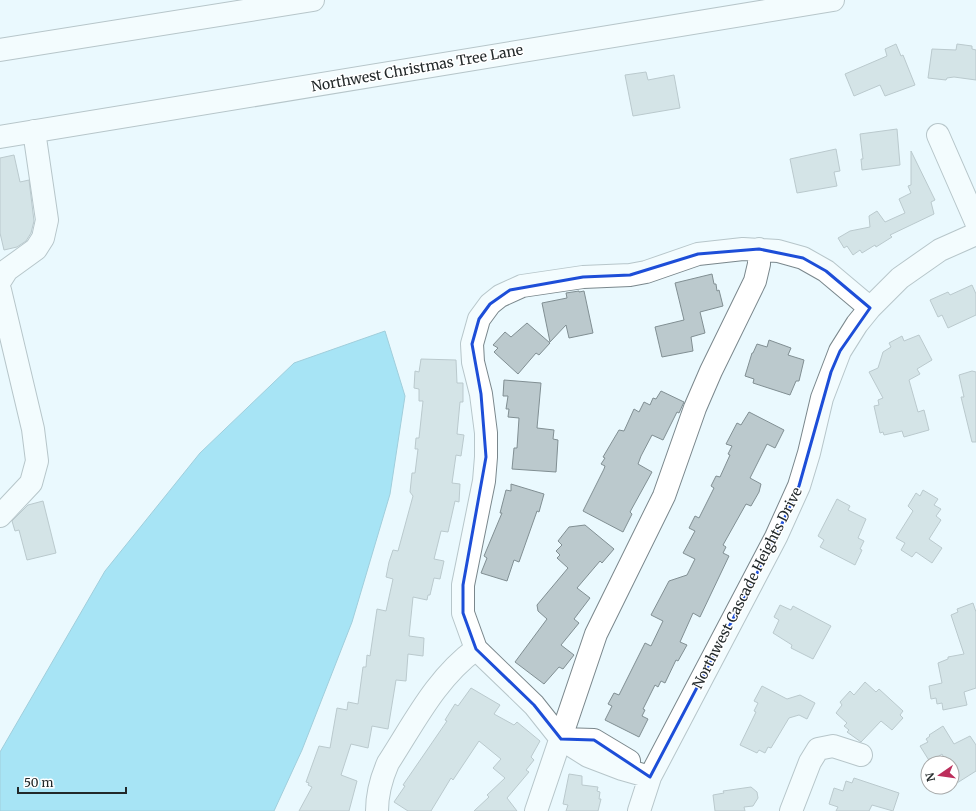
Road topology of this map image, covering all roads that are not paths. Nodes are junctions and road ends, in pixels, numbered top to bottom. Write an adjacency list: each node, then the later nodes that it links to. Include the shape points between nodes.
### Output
1 (312, 0): 3 (street)
2 (833, 0): 4 (street, Northwest Christmas Tree Lane)
3 (0, 50)
4 (34, 131): 6 (street, Northwest Christmas Tree Lane); 10 (street, via 47,220 43,238 36,249 7,270)
5 (938, 135): 7 (street)
6 (0, 137)
7 (976, 222)
8 (976, 234): 12 (street, Northwest Cascade Heights Drive, via 924,260 900,278)
9 (759, 249): 12 (street, via 803,258 826,271); 14 (street, via 743,248 698,254 630,275 583,277 522,286 500,296 479,319 472,344 473,362 481,394 486,457 481,499 463,585 463,613); 15 (street, via 755,281 695,408 664,496 598,628)
10 (0, 281)
11 (0, 290): 13 (street, via 33,429 37,461 31,483)
12 (870, 308): 17 (street, Northwest Cascade Heights Drive, via 840,351 831,372 799,486 776,537)
13 (0, 516)
14 (476, 649): 15 (street, via 534,705); 18 (street, via 460,660 439,683 388,763 377,796)
15 (561, 739): 17 (street, via 588,756); 19 (street)
16 (861, 755): 21 (street, via 833,746 818,749 810,762)
17 (650, 777): 20 (street, Northwest Cascade Heights Drive)
18 (377, 811)
19 (536, 811)
20 (639, 811)
21 (791, 811)

